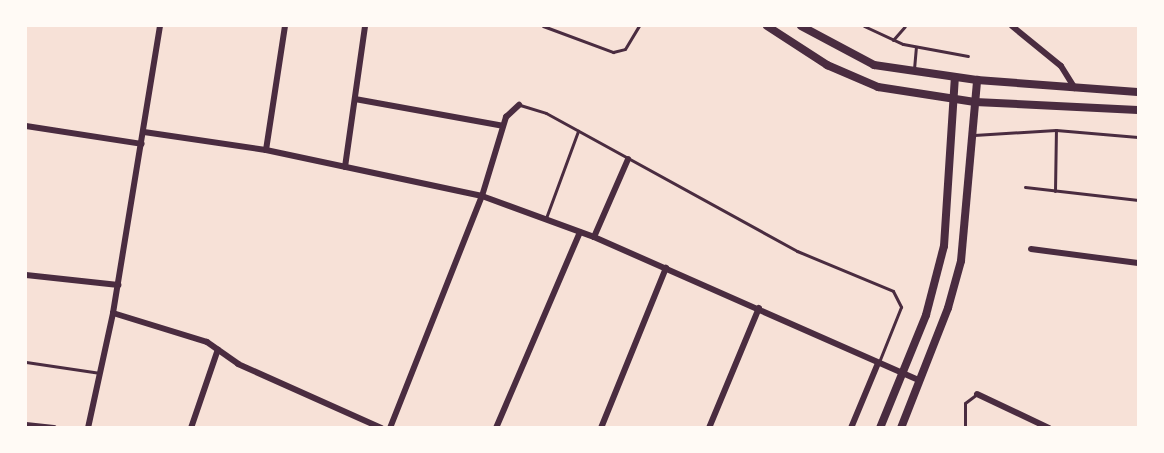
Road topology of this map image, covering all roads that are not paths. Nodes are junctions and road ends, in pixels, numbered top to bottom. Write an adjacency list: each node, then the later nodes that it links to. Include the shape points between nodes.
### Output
1 (160, 26): 28 (street)
2 (285, 26): 32 (street)
3 (365, 26): 20 (street)
4 (543, 26): 5 (lane, via 613,52 625,49)
5 (639, 26)
6 (767, 26): 19 (main road, via 827,65 878,87)
7 (801, 26): 14 (main road, via 874,65)
8 (864, 26): 11 (lane)
9 (905, 26): 11 (lane)
10 (1012, 26): 17 (street, via 1061,66)
11 (893, 40): 12 (lane)
12 (916, 47): 13 (lane); 14 (lane)
13 (968, 56)
14 (914, 73): 15 (main road)
15 (956, 78): 16 (main road); 19 (main road)
16 (977, 80): 17 (main road); 21 (main road)
17 (1076, 90): 18 (main road)
18 (1138, 92)
19 (955, 98): 21 (main road); 53 (main road, via 944,246 926,315)
20 (355, 99): 25 (street); 34 (street)
21 (975, 102): 23 (main road); 29 (main road)
22 (519, 105): 25 (street, via 511,109); 27 (lane, via 546,113)
23 (1138, 110)
24 (26, 126): 31 (street)
25 (503, 126): 37 (street)
26 (1056, 130): 29 (lane); 30 (lane); 36 (lane)
27 (578, 131): 33 (lane); 39 (lane)
28 (144, 132): 31 (street); 32 (street)
29 (972, 135): 54 (main road, via 961,261 948,308)
30 (1138, 137)
31 (142, 144): 46 (street)
32 (266, 150): 34 (street)
33 (627, 159): 41 (street); 51 (lane, via 797,250 893,291 900,307)
34 (345, 167): 37 (street)
35 (1025, 187): 36 (lane)
36 (1055, 191): 38 (lane)
37 (482, 196): 39 (street); 61 (street)
38 (1138, 200)
39 (546, 218): 40 (street)
40 (580, 232): 41 (street); 62 (street)
41 (594, 237): 44 (street)
42 (1031, 249): 43 (street)
43 (1138, 262)
44 (666, 268): 47 (street); 63 (street)
45 (26, 275): 46 (street)
46 (118, 285): 48 (street)
47 (759, 308): 51 (street); 64 (street)
48 (113, 313): 49 (street, via 189,335); 52 (street)
49 (219, 349): 59 (street); 60 (street, via 238,364)
50 (26, 362): 52 (lane)
51 (878, 363): 53 (street); 65 (street)
52 (100, 373): 58 (street)
53 (901, 373): 54 (street); 66 (main road)
54 (918, 380): 67 (main road)
55 (977, 394): 68 (lane, via 965,403); 69 (street)
56 (26, 425): 57 (street)
57 (54, 428)
58 (88, 428)
59 (191, 428)
60 (381, 428)
61 (390, 428)
62 (496, 428)
63 (601, 428)
64 (709, 428)
65 (851, 428)
66 (880, 428)
67 (902, 428)
68 (965, 428)
69 (1049, 428)

